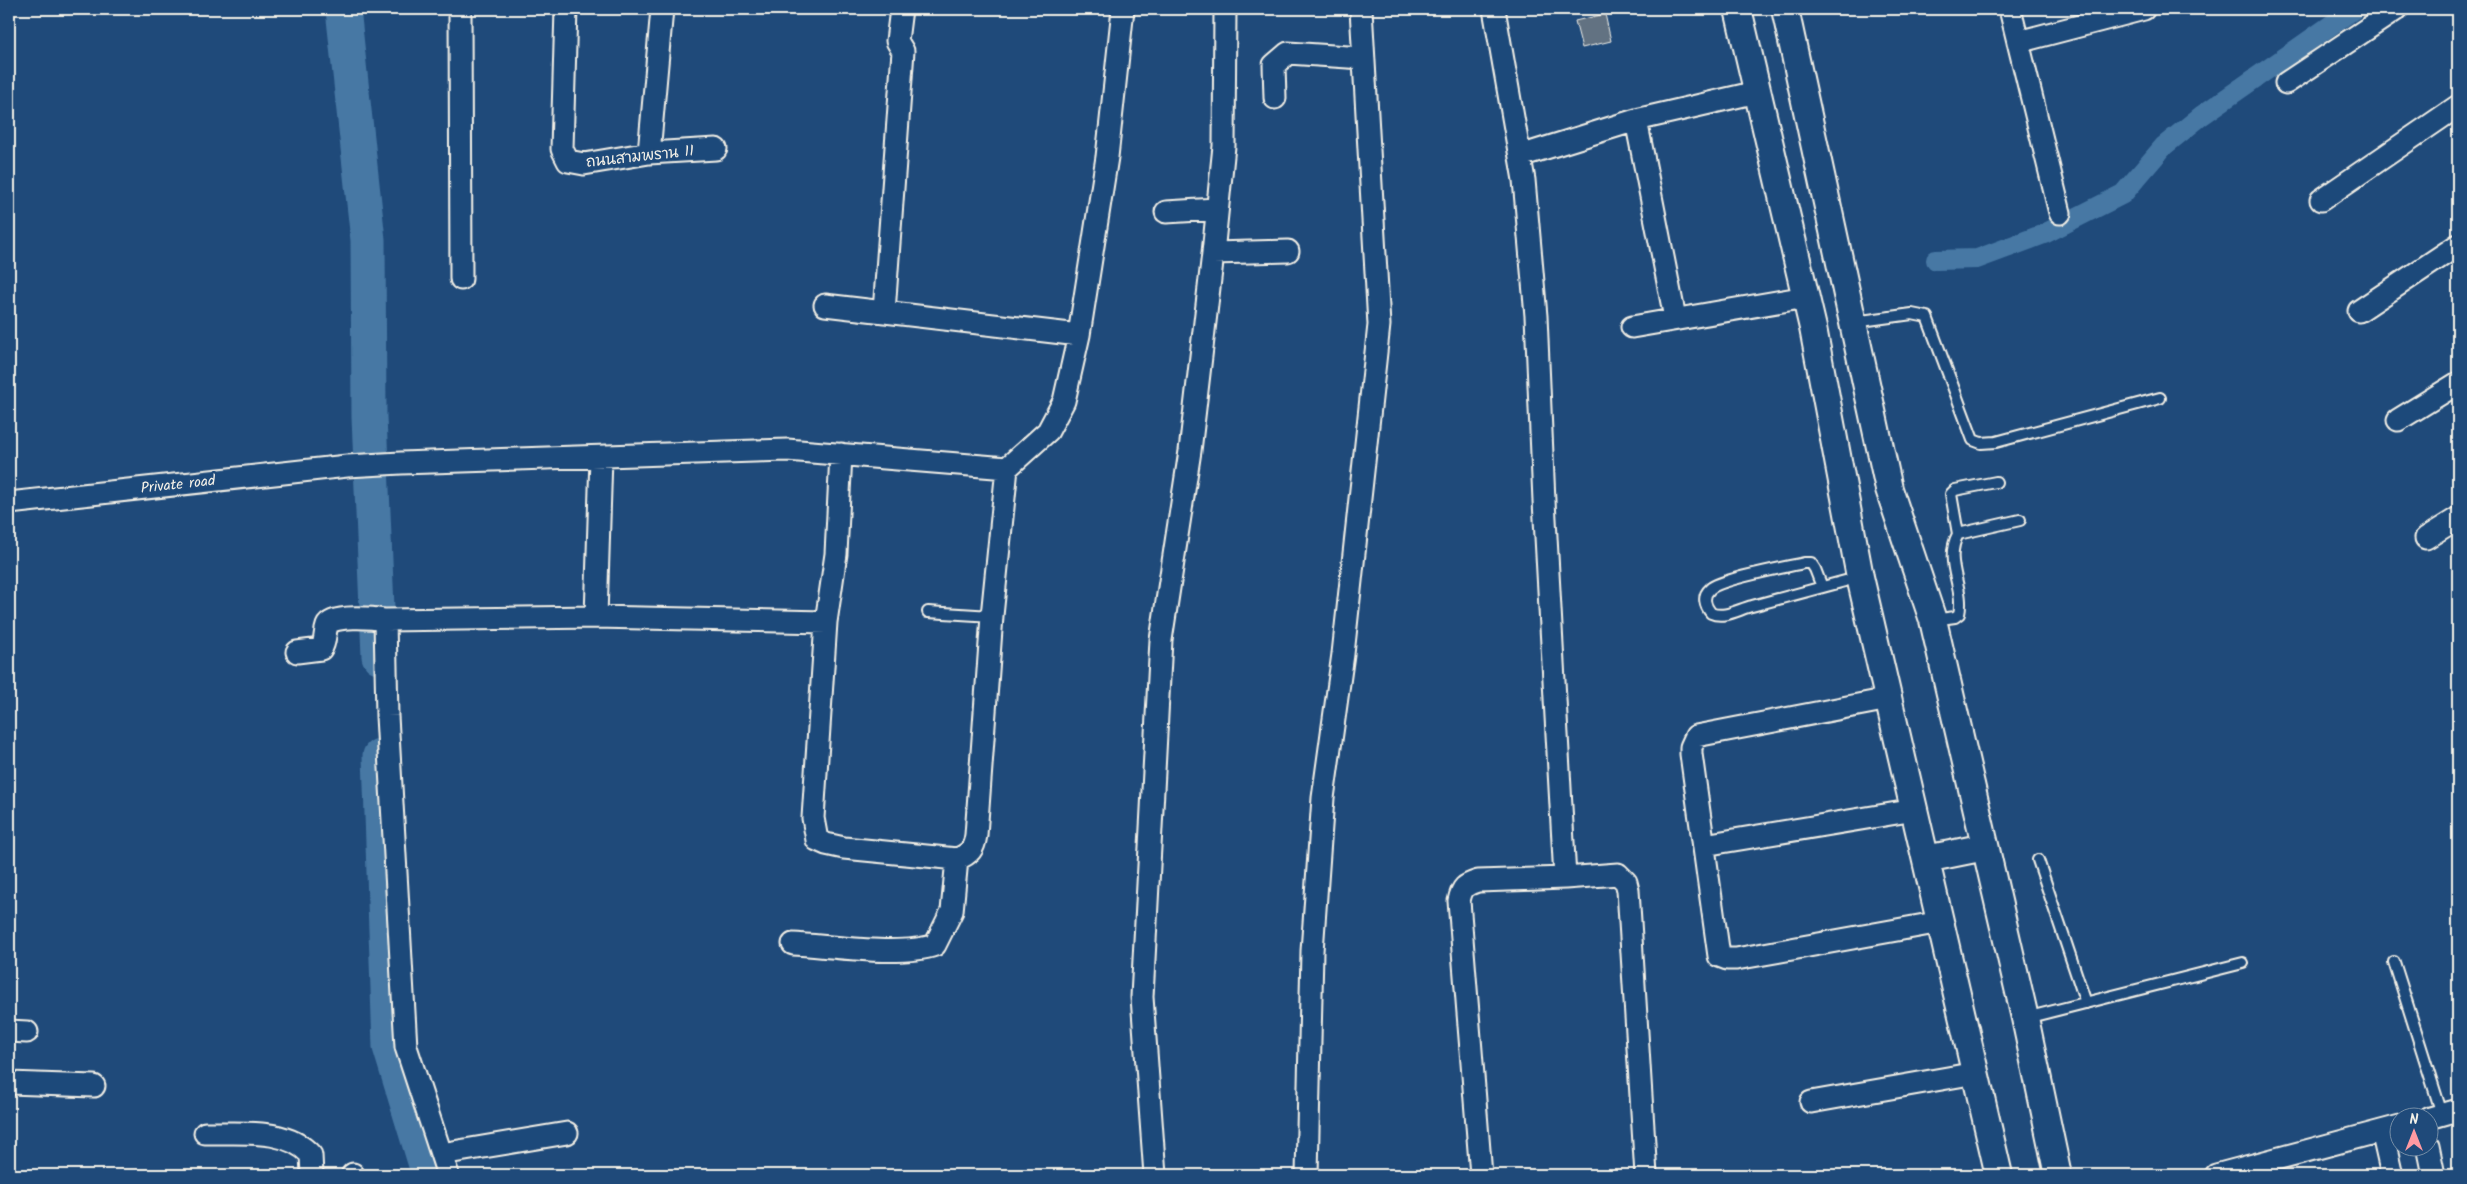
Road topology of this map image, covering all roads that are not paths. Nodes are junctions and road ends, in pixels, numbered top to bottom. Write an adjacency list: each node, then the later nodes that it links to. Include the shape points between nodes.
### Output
1 (460, 9): 31 (street)
2 (566, 9): 22 (street, ถนนสามพราน 11, via 562,148 568,161 584,164)
3 (662, 9): 22 (street)
4 (901, 9): 35 (street, via 897,41 902,51)
5 (1123, 9): 39 (street, via 1107,158)
6 (1225, 9): 25 (street, via 1224,146)
7 (1361, 9): 15 (street)
8 (1494, 9): 23 (street)
9 (1738, 9): 17 (street)
10 (1785, 9): 37 (street)
11 (2010, 9): 14 (street)
12 (2397, 9): 16 (street)
13 (2133, 10): 14 (street)
14 (2018, 42): 27 (street)
15 (1364, 58): 18 (street, via 1288,53 1274,65); 89 (street, via 1379,325 1343,654 1323,798 1312,951)
16 (2286, 82)
17 (1757, 92): 20 (street); 32 (street)
18 (1275, 98)
19 (2458, 106): 24 (street)
20 (1636, 120): 23 (street); 36 (street)
21 (716, 150): 22 (street, ถนนสามพราน 11)
22 (650, 153)
23 (1520, 156): 68 (street, via 1536,316)
24 (2321, 200)
25 (1216, 209): 26 (street); 30 (street)
26 (1166, 212)
27 (2060, 213)
28 (2458, 245): 34 (street)
29 (1288, 252): 30 (street)
30 (1213, 253): 88 (street, via 1190,451 1161,640 1142,996)
31 (461, 279)
32 (1806, 297): 36 (street); 52 (street)
33 (825, 305): 35 (street)
34 (2360, 311)
35 (884, 312): 39 (street)
36 (1675, 318): 38 (street)
37 (1853, 322): 41 (lane, via 1912,314 1927,317 1973,440 1982,443); 58 (street, via 1889,489)
38 (1632, 327)
39 (1079, 335): 45 (street, via 1058,414 1048,431)
40 (2458, 383): 42 (street)
41 (2160, 398)
42 (2398, 420)
43 (842, 454): 44 (street, Private road, via 787,450); 45 (street, Private road); 59 (street, via 836,554)
44 (601, 457): 47 (street, Private road, via 347,466); 56 (street)
45 (1007, 468): 55 (street)
46 (1996, 482): 50 (lane, via 1955,490 1951,494)
47 (9, 503)
48 (2458, 518): 51 (street)
49 (2020, 520): 50 (lane)
50 (1958, 534): 58 (lane, via 1952,561 1959,614)
51 (2426, 538)
52 (1860, 577): 53 (lane); 61 (street)
53 (1822, 587): 53 (lane, via 1722,615 1711,613 1705,603 1706,594 1712,586 1804,563 1811,563)
54 (928, 612): 55 (lane)
55 (992, 616): 65 (street, via 976,835 974,847)
56 (596, 617): 57 (street); 59 (street)
57 (383, 620): 60 (street, via 352,618 330,621 321,649); 83 (street, via 406,1047)
58 (1932, 620): 64 (street)
59 (826, 622): 65 (street, via 813,818 817,840 844,848)
60 (297, 652)
61 (1889, 699): 62 (street); 63 (street, via 1696,736 1691,754)
62 (1915, 810): 63 (street); 66 (street)
63 (1704, 845): 69 (street, via 1719,956 1723,958 1736,959)
64 (1986, 847): 66 (street); 74 (street)
65 (957, 859): 70 (street, via 952,911 935,945 920,950 902,950)
66 (1926, 859): 69 (street)
67 (2038, 860): 73 (lane)
68 (1565, 878): 90 (street, via 1478,881 1465,885 1461,891 1459,900); 91 (street, via 1618,874 1626,882)
69 (1941, 922): 75 (street)
70 (793, 944)
71 (2394, 962): 79 (lane)
72 (2243, 963): 73 (lane)
73 (2086, 1003): 74 (lane)
74 (2025, 1018): 93 (street)
75 (1976, 1073): 78 (street); 92 (street)
76 (9, 1083): 77 (street)
77 (94, 1086)
78 (1811, 1102)
79 (2443, 1114)
80 (2390, 1128): 94 (street)
81 (205, 1133): 86 (street, via 277,1136 302,1145 311,1155)
82 (567, 1133): 83 (street)
83 (441, 1154): 87 (street)
84 (2392, 1156): 95 (street)
85 (2430, 1156): 96 (street)
86 (312, 1175)
87 (448, 1175)
88 (1155, 1175)
89 (1307, 1175)
90 (1481, 1175)
91 (1646, 1175)
92 (1999, 1175)
93 (2058, 1175)
94 (2216, 1175)
95 (2392, 1175)
96 (2434, 1175)

